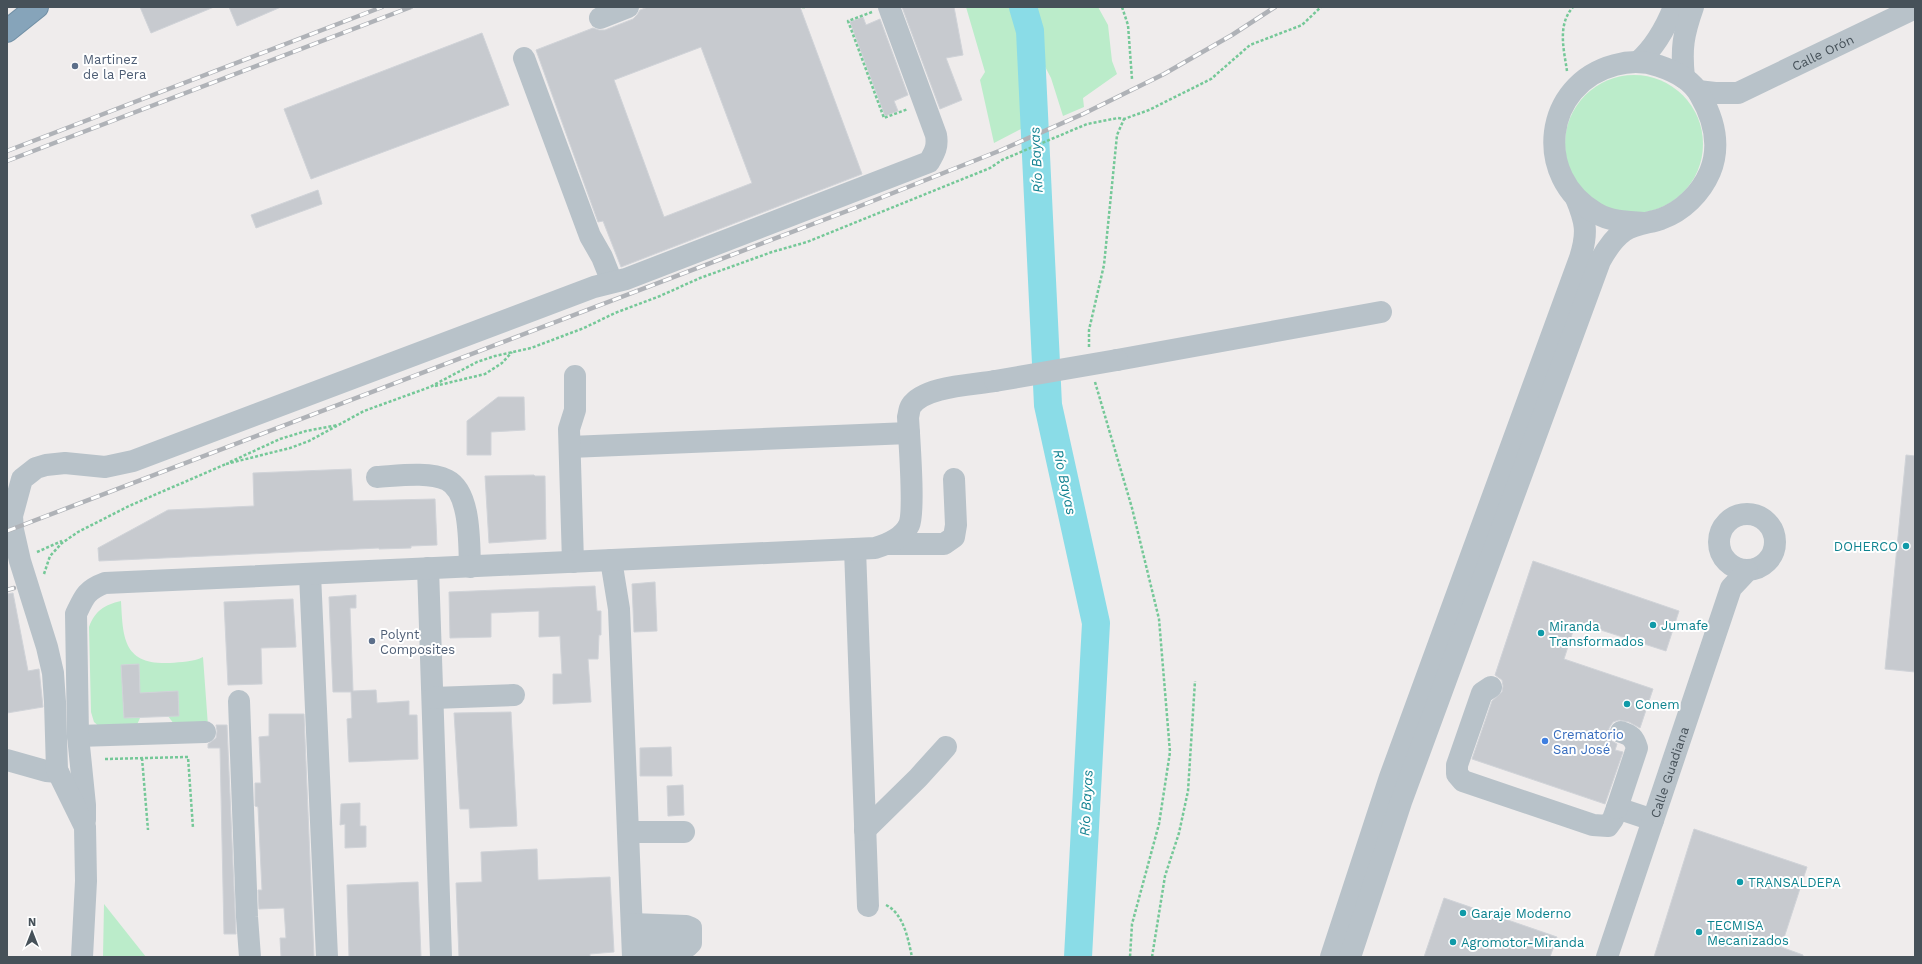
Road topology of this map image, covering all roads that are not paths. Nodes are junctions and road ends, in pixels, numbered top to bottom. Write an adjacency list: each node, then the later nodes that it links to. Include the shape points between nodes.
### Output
1 (23, 7): 9 (street)
2 (37, 7): 10 (highway)
3 (628, 7): 8 (street)
4 (1674, 7): 12 (street, via 1660,35)
5 (1693, 7): 13 (street, via 1684,36 1682,53)
6 (883, 9): 18 (street, via 936,135 936,151 929,162 626,279)
7 (1912, 11): 14 (street, Calle Orón)
8 (600, 18)
9 (7, 20)
10 (7, 31)
11 (524, 58): 18 (street, via 590,236)
12 (1638, 62): 13 (street, via 1654,64 1669,70); 16 (street, via 1606,67 1591,75 1577,85 1560,110 1555,126 1555,157 1566,186)
13 (1691, 84): 14 (street, Calle Orón, via 1727,94); 15 (street, via 1709,109)
14 (1738, 93): 15 (street, Calle Orón)
15 (1714, 124): 17 (street, via 1714,158 1701,189 1677,212)
16 (1576, 198): 17 (street, via 1596,214 1620,222); 57 (street, via 1584,217 1585,244 1390,777)
17 (1646, 223): 58 (street, via 1618,236 1600,261 1401,802)
18 (612, 282): 44 (street, via 133,462 105,467 65,463 46,465 36,468 22,479 12,516 13,530 53,673)
19 (1381, 312): 21 (street, bridge, via 932,391 921,396 910,406)
20 (575, 376): 22 (street, via 575,410 569,429)
21 (909, 433): 22 (street); 25 (street, via 910,524 901,536)
22 (570, 447): 28 (street)
23 (377, 477): 30 (street, via 434,476 448,480 464,502)
24 (954, 479): 25 (street, via 954,537 944,544)
25 (888, 544): 26 (street, via 875,548)
26 (854, 548): 27 (street); 48 (street)
27 (611, 560): 28 (street); 49 (street, via 619,609)
28 (573, 562): 30 (street)
29 (1727, 563): 32 (street); 32 (street, via 1719,548 1718,539 1725,524 1740,515 1758,516 1772,528 1775,548 1766,564); 34 (street, Calle Guadiana)
30 (470, 566): 31 (street)
31 (428, 568): 33 (street); 37 (street)
32 (1747, 571): 34 (street, Calle Guadiana)
33 (310, 574): 41 (street, via 105,584 92,588 83,598 76,614); 55 (street)
34 (1731, 588): 46 (street, Calle Guadiana)
35 (1491, 688): 45 (street, via 1482,693 1457,765 1457,774 1463,780 1593,825 1608,826)
36 (514, 695): 37 (street)
37 (433, 698): 56 (street)
38 (239, 700): 54 (street)
39 (205, 732): 41 (street)
40 (1621, 732): 45 (street, via 1629,734 1634,739 1636,748)
41 (78, 736): 47 (street, via 91,782 85,805)
42 (946, 747): 48 (street)
43 (7, 760): 44 (street)
44 (58, 772): 47 (street)
45 (1618, 808): 46 (street)
46 (1653, 820): 59 (street, Calle Guadiana)
47 (85, 827): 53 (street, via 86,881)
48 (866, 830): 51 (street)
49 (629, 832): 50 (street); 52 (street)
50 (684, 832)
51 (868, 901)
52 (633, 942)
53 (82, 957)
54 (250, 957)
55 (327, 957)
56 (441, 957)
57 (1331, 957)
58 (1350, 957)
59 (1607, 957)

